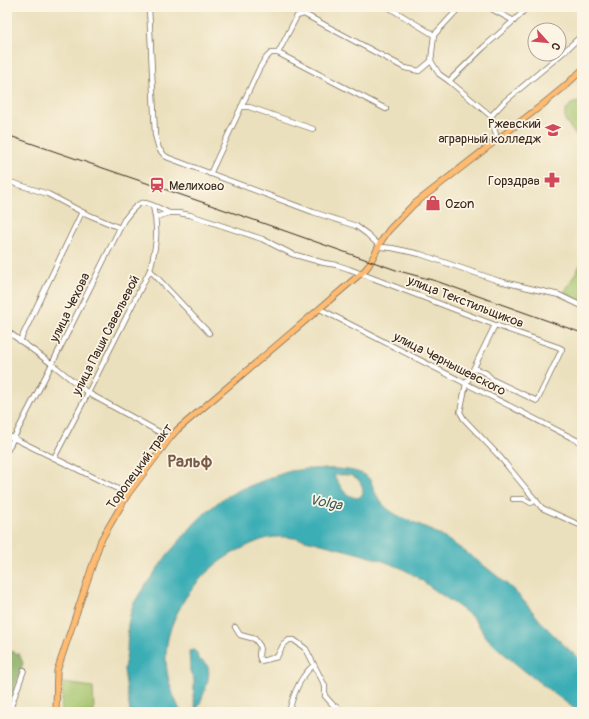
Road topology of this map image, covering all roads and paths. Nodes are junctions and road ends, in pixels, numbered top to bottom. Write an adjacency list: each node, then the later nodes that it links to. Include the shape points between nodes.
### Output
1 (149, 7): 18 (street, via 155,135 159,150 165,156)
2 (388, 7): 8 (street)
3 (460, 7): 8 (street)
4 (488, 7): 6 (street)
5 (527, 7): 6 (street)
6 (514, 21): 12 (street)
7 (582, 34): 15 (street)
8 (434, 35): 10 (street)
9 (278, 53): 10 (street, via 297,16 304,14 405,68 418,71); 13 (street, via 271,53 264,59); 14 (street)
10 (431, 61): 12 (street, via 439,74)
11 (582, 70): 17 (main road)
12 (449, 81): 15 (street)
13 (241, 107): 16 (street, via 255,108); 18 (street)
14 (386, 109)
15 (491, 116): 17 (street)
16 (312, 129)
17 (496, 140): 25 (main road, via 413,205 389,230)
18 (210, 174): 25 (street, via 356,226)
19 (7, 181): 21 (street, via 48,194)
20 (154, 206): 22 (street, улица Чехова); 23 (street, улица Паши Савельевой); 24 (street, улица Чехова, via 146,203 138,205)
21 (82, 212): 24 (street); 33 (street)
22 (169, 213): 23 (street); 27 (street, via 190,215 262,239 292,254)
23 (156, 217): 26 (street, улица Паши Савельевой, via 157,232)
24 (120, 228): 34 (street, улица Чехова)
25 (379, 246): 27 (main road, Торопецкий тракт); 28 (street, via 420,254 498,280 559,295)
26 (150, 270): 32 (street); 37 (street, улица Паши Савельевой)
27 (362, 273): 29 (main road, Торопецкий тракт); 30 (street, улица Текстильщиков)
28 (582, 306)
29 (320, 309): 36 (street, улица Чернышевского); 40 (main road, Торопецкий тракт, via 183,424)
30 (495, 325): 35 (street); 35 (street, улица Текстильщиков, via 562,349 537,402)
31 (7, 331): 33 (street)
32 (209, 334)
33 (20, 341): 34 (street)
34 (52, 364): 37 (street); 39 (street, улица Чехова)
35 (474, 368): 36 (street)
36 (466, 384): 41 (street, улица Чернышевского); 46 (street, via 460,412 464,420 500,457)
37 (88, 393): 40 (street); 43 (street, улица Паши Савельевой)
38 (7, 435): 39 (street)
39 (14, 438): 42 (street, улица Чехова); 43 (street)
40 (170, 438): 44 (main road, Торопецкий тракт)
41 (582, 443)
42 (7, 451)
43 (54, 458): 44 (street)
44 (128, 494): 52 (main road, Торопецкий тракт, via 101,540 59,664)
45 (513, 499): 46 (street, via 531,502)
46 (536, 500): 47 (street, via 542,508)
47 (582, 526)
48 (235, 627): 49 (street, via 240,635 255,639 260,646 261,661 277,657 289,640 294,640 306,649)
49 (314, 665): 53 (street, via 297,687); 54 (street, via 325,686 325,696 333,705)
50 (24, 670): 51 (street)
51 (9, 712)
52 (56, 712)
53 (288, 712)
54 (345, 712)

